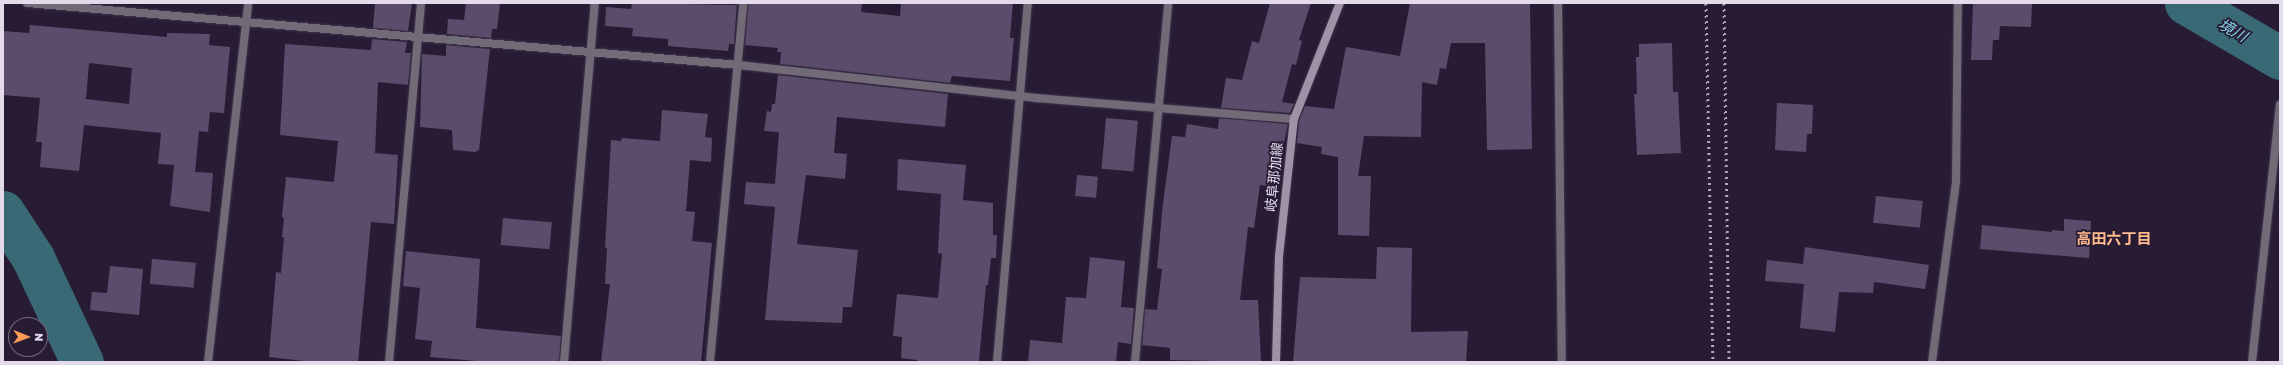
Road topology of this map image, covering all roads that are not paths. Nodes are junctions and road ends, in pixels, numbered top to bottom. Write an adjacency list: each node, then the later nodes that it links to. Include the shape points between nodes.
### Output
1 (27, 3): 11 (street)
2 (248, 3): 11 (street)
3 (421, 3): 12 (street)
4 (595, 3): 13 (street)
5 (743, 3): 14 (street)
6 (1028, 3): 15 (street)
7 (1168, 3): 17 (street)
8 (1340, 3): 18 (main road, 岐阜那加線)
9 (1558, 3): 26 (street)
10 (1958, 3): 27 (street, via 1956,182)
11 (246, 24): 12 (street); 19 (street)
12 (418, 39): 13 (street); 20 (street)
13 (590, 54): 14 (street); 21 (street)
14 (738, 65): 15 (street); 22 (street)
15 (1020, 95): 17 (street); 23 (street)
16 (2280, 106): 28 (street)
17 (1158, 108): 18 (street); 24 (street)
18 (1294, 119): 25 (main road, 岐阜那加線, via 1279,256)
19 (208, 362)
20 (390, 362)
21 (564, 362)
22 (710, 362)
23 (997, 362)
24 (1135, 362)
25 (1276, 362)
26 (1562, 362)
27 (1932, 362)
28 (2252, 362)

